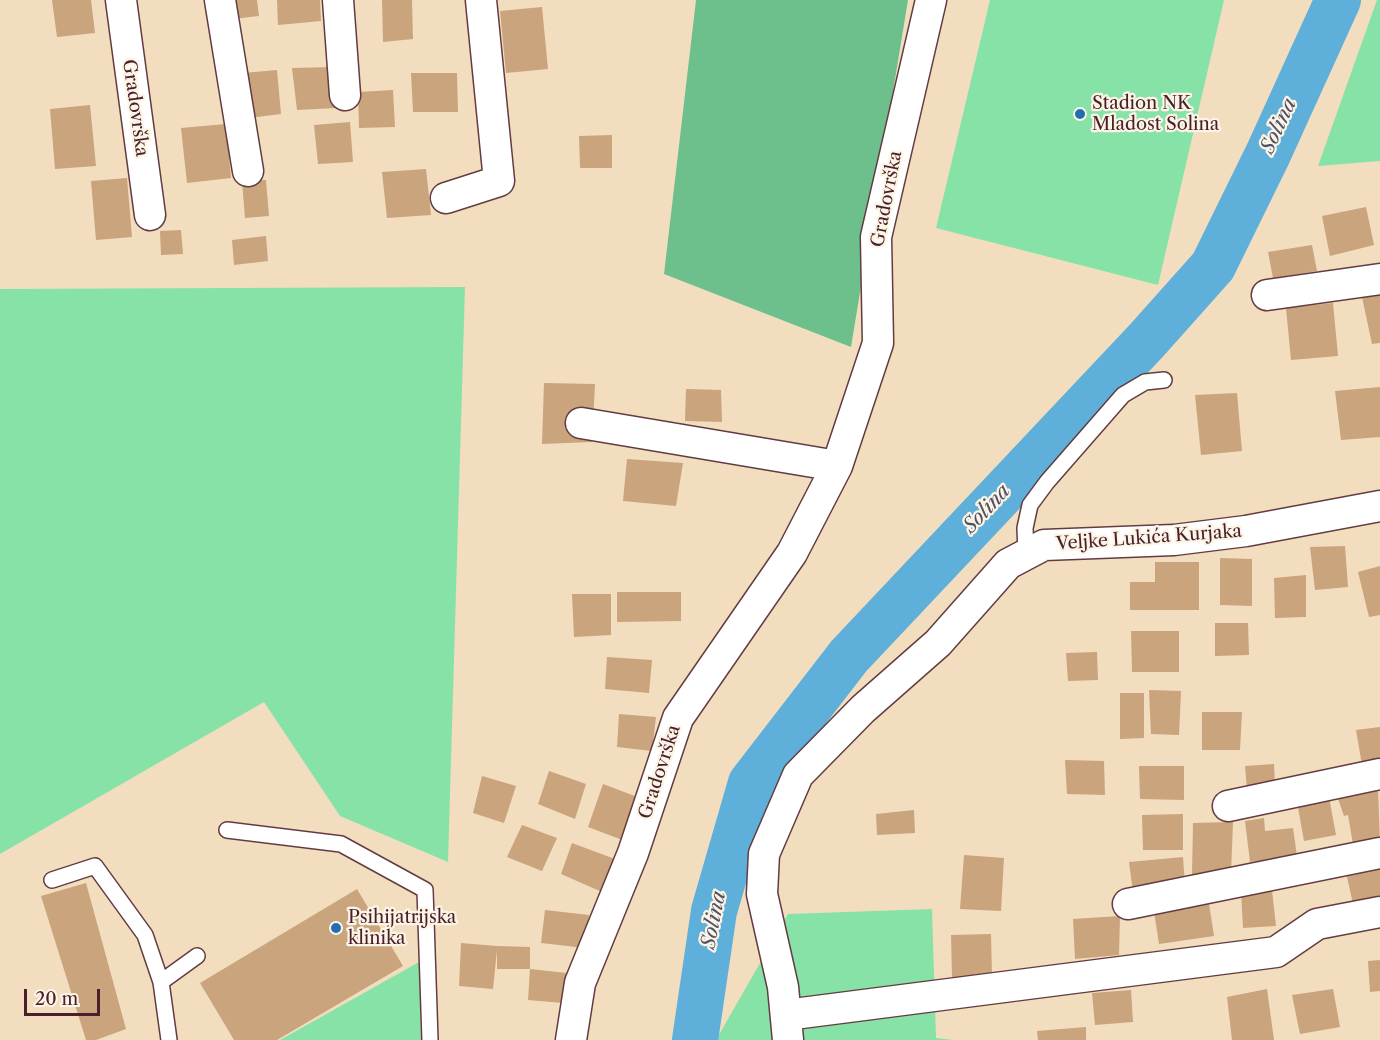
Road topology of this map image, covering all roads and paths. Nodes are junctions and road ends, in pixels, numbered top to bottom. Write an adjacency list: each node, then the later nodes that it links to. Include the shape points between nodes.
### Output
1 (121, 0): 9 (street, Gradovrška)
2 (220, 0): 7 (street)
3 (338, 0): 6 (street)
4 (481, 0): 8 (street, via 499,181)
5 (931, 0): 14 (street, Gradovrška, via 876,237 878,343)
6 (345, 95)
7 (248, 171)
8 (446, 198)
9 (150, 215)
10 (1380, 279): 11 (street)
11 (1267, 295)
12 (1164, 380): 16 (lane, via 1145,382 1123,395 1047,482 1030,505 1025,528)
13 (581, 423): 14 (street)
14 (837, 466): 29 (street, Gradovrška, via 792,554 678,718 633,853 580,983)
15 (1380, 507): 16 (street, Veljke Lukića Kurjaka, via 1246,531 1174,540 1044,545)
16 (1026, 553): 26 (street, Veljke Lukića Kurjaka, via 1008,564 938,643 863,709 798,775 764,854 762,894 783,987)
17 (1380, 774): 18 (street)
18 (1228, 806)
19 (227, 830): 28 (lane, via 340,844 425,890)
20 (1380, 853): 22 (street)
21 (52, 880): 25 (lane, via 94,866 145,935)
22 (1128, 904)
23 (1380, 912): 26 (street, via 1317,924 1276,952)
24 (197, 956): 25 (lane)
25 (160, 982): 27 (lane)
26 (787, 1027)
27 (169, 1040)
28 (430, 1040)
29 (571, 1040)

